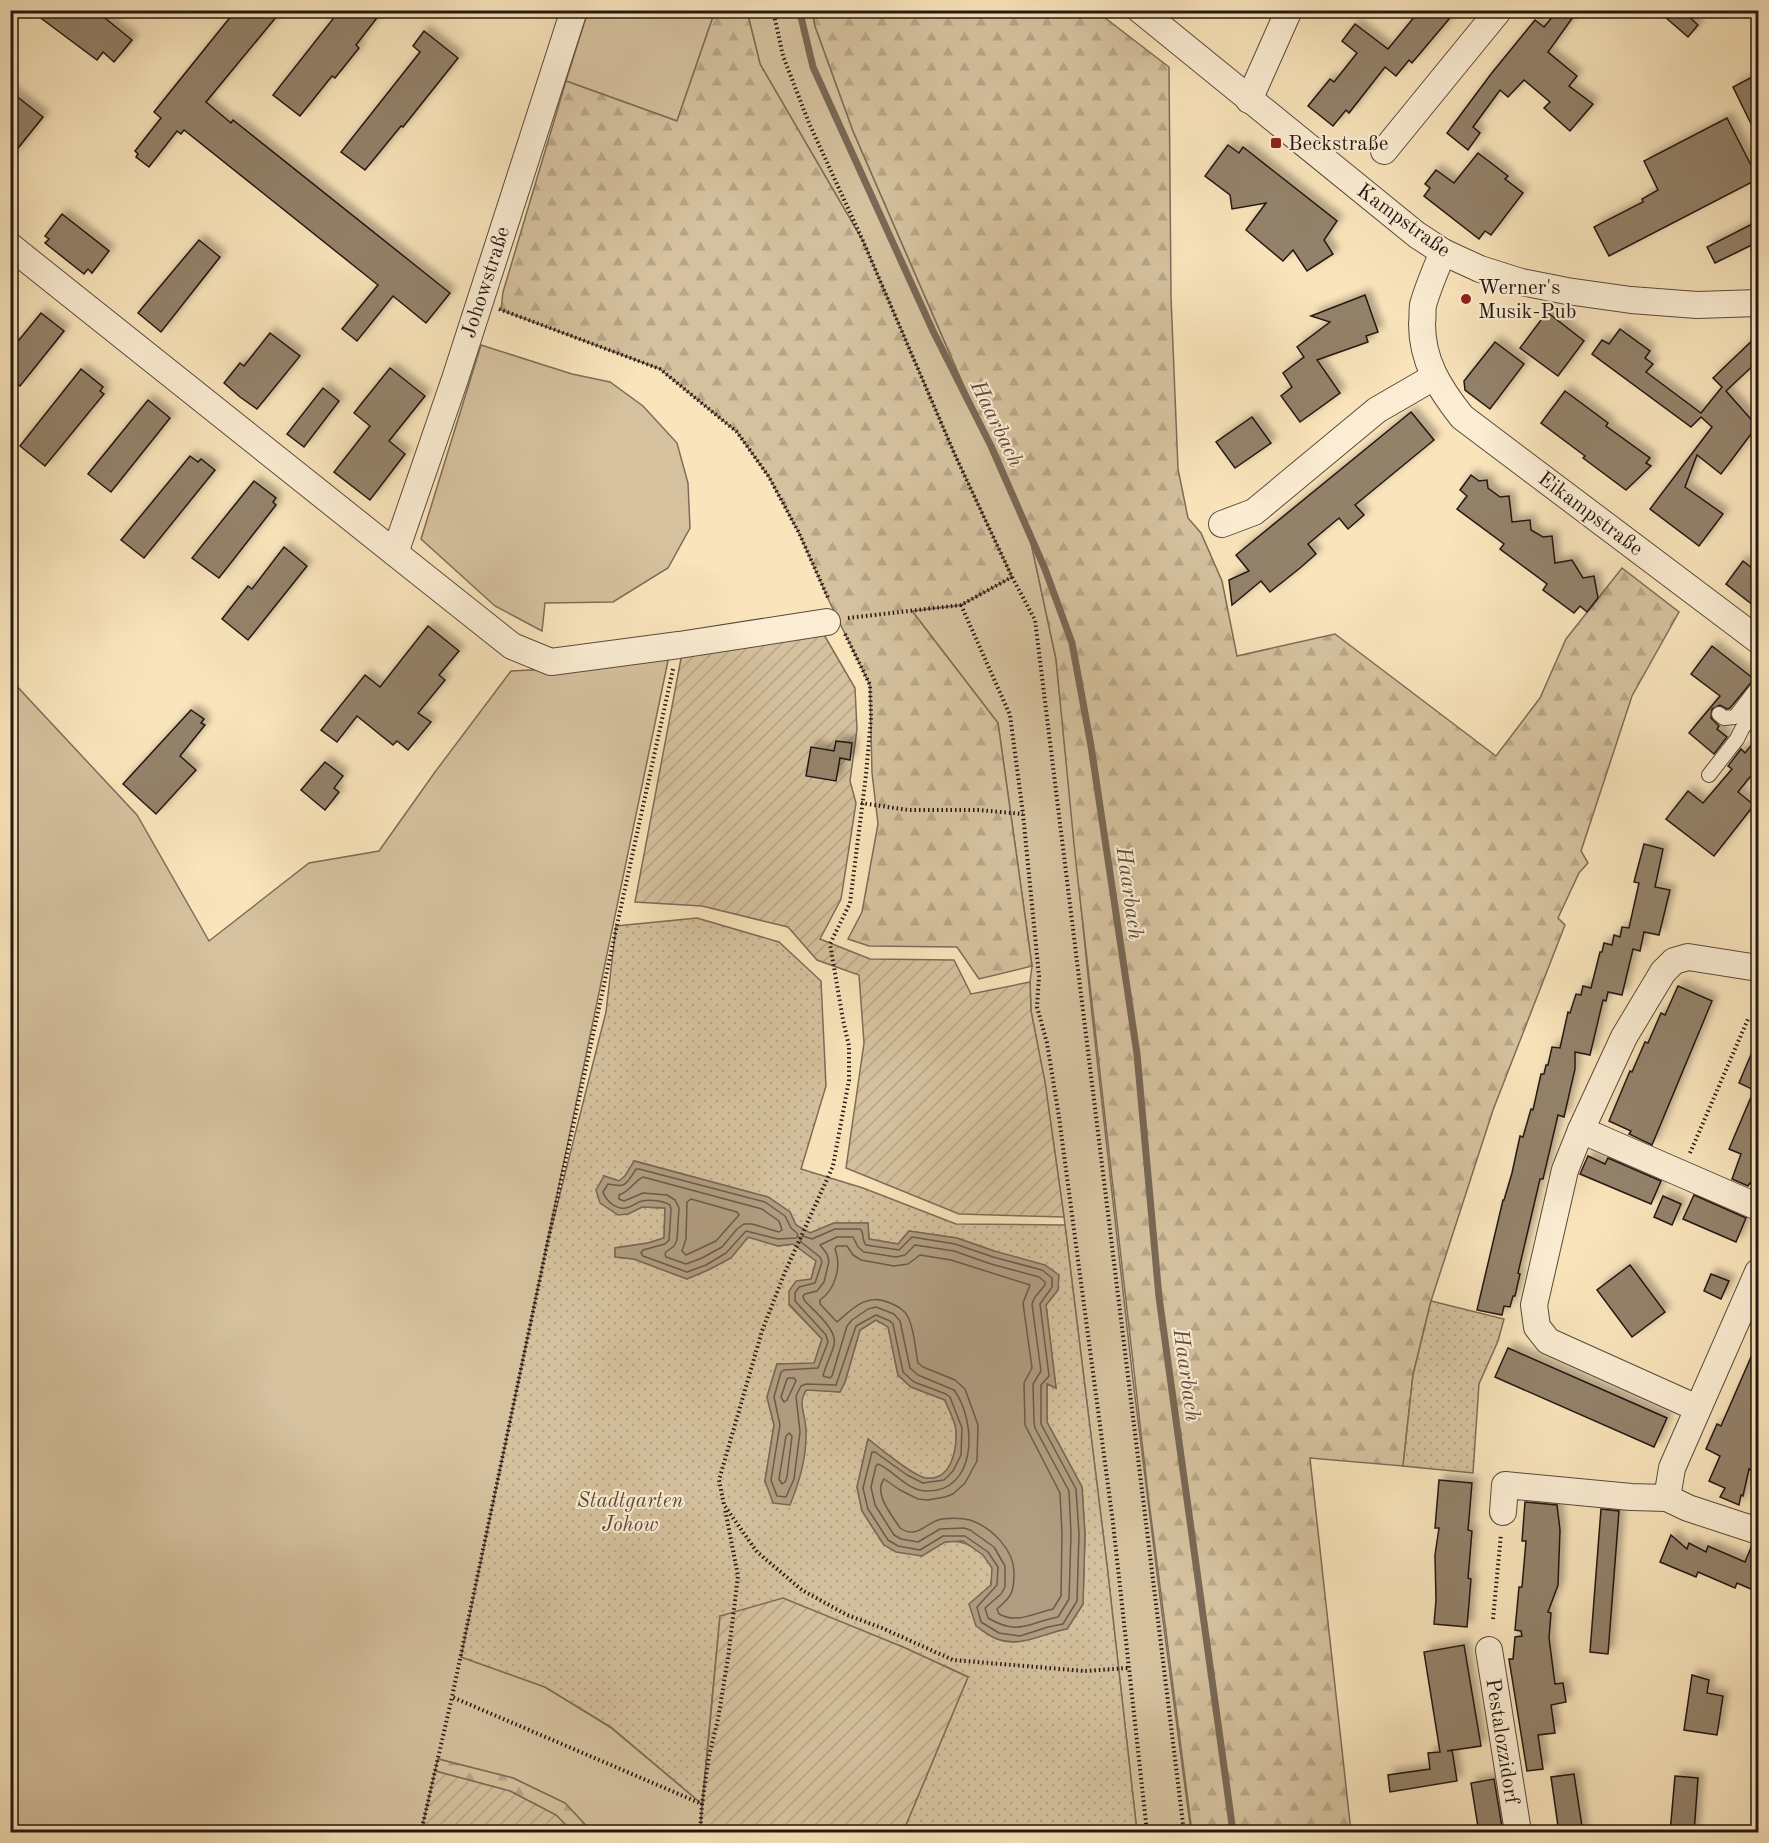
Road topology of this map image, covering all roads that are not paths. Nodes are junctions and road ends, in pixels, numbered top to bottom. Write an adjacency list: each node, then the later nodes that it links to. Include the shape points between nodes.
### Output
1 (574, 10): 12 (street, Johowstraße)
2 (1140, 10): 5 (street, Kampstraße)
3 (1289, 10): 5 (street)
4 (1499, 10): 6 (street)
5 (1249, 100): 8 (street, Kampstraße)
6 (1383, 151)
7 (10, 246): 12 (street)
8 (1443, 252): 9 (street, Kampstraße, via 1521,282 1567,291 1697,305); 10 (street, Eikampstraße, via 1423,306 1422,338)
9 (1758, 303)
10 (1434, 377): 11 (street, via 1377,410 1254,512); 14 (street, Eikampstraße, via 1462,417)
11 (1222, 524)
12 (395, 553): 13 (street, via 512,646 551,662)
13 (832, 620)
14 (1758, 640)
15 (1758, 687): 17 (lane, via 1735,717)
16 (1758, 707): 18 (lane)
17 (1719, 714)
18 (1708, 775)
19 (1758, 968): 20 (street, via 1688,957 1674,961 1624,1037)
20 (1581, 1130): 21 (street); 23 (street, via 1565,1170 1534,1305 1537,1327 1548,1341)
21 (1758, 1207)
22 (1758, 1272): 23 (street)
23 (1697, 1408): 24 (street, via 1672,1468)
24 (1667, 1498): 25 (street, via 1505,1485); 26 (street)
25 (1503, 1512)
26 (1758, 1531)
27 (1489, 1650): 28 (street, Pestalozzidorf)
28 (1518, 1833)

